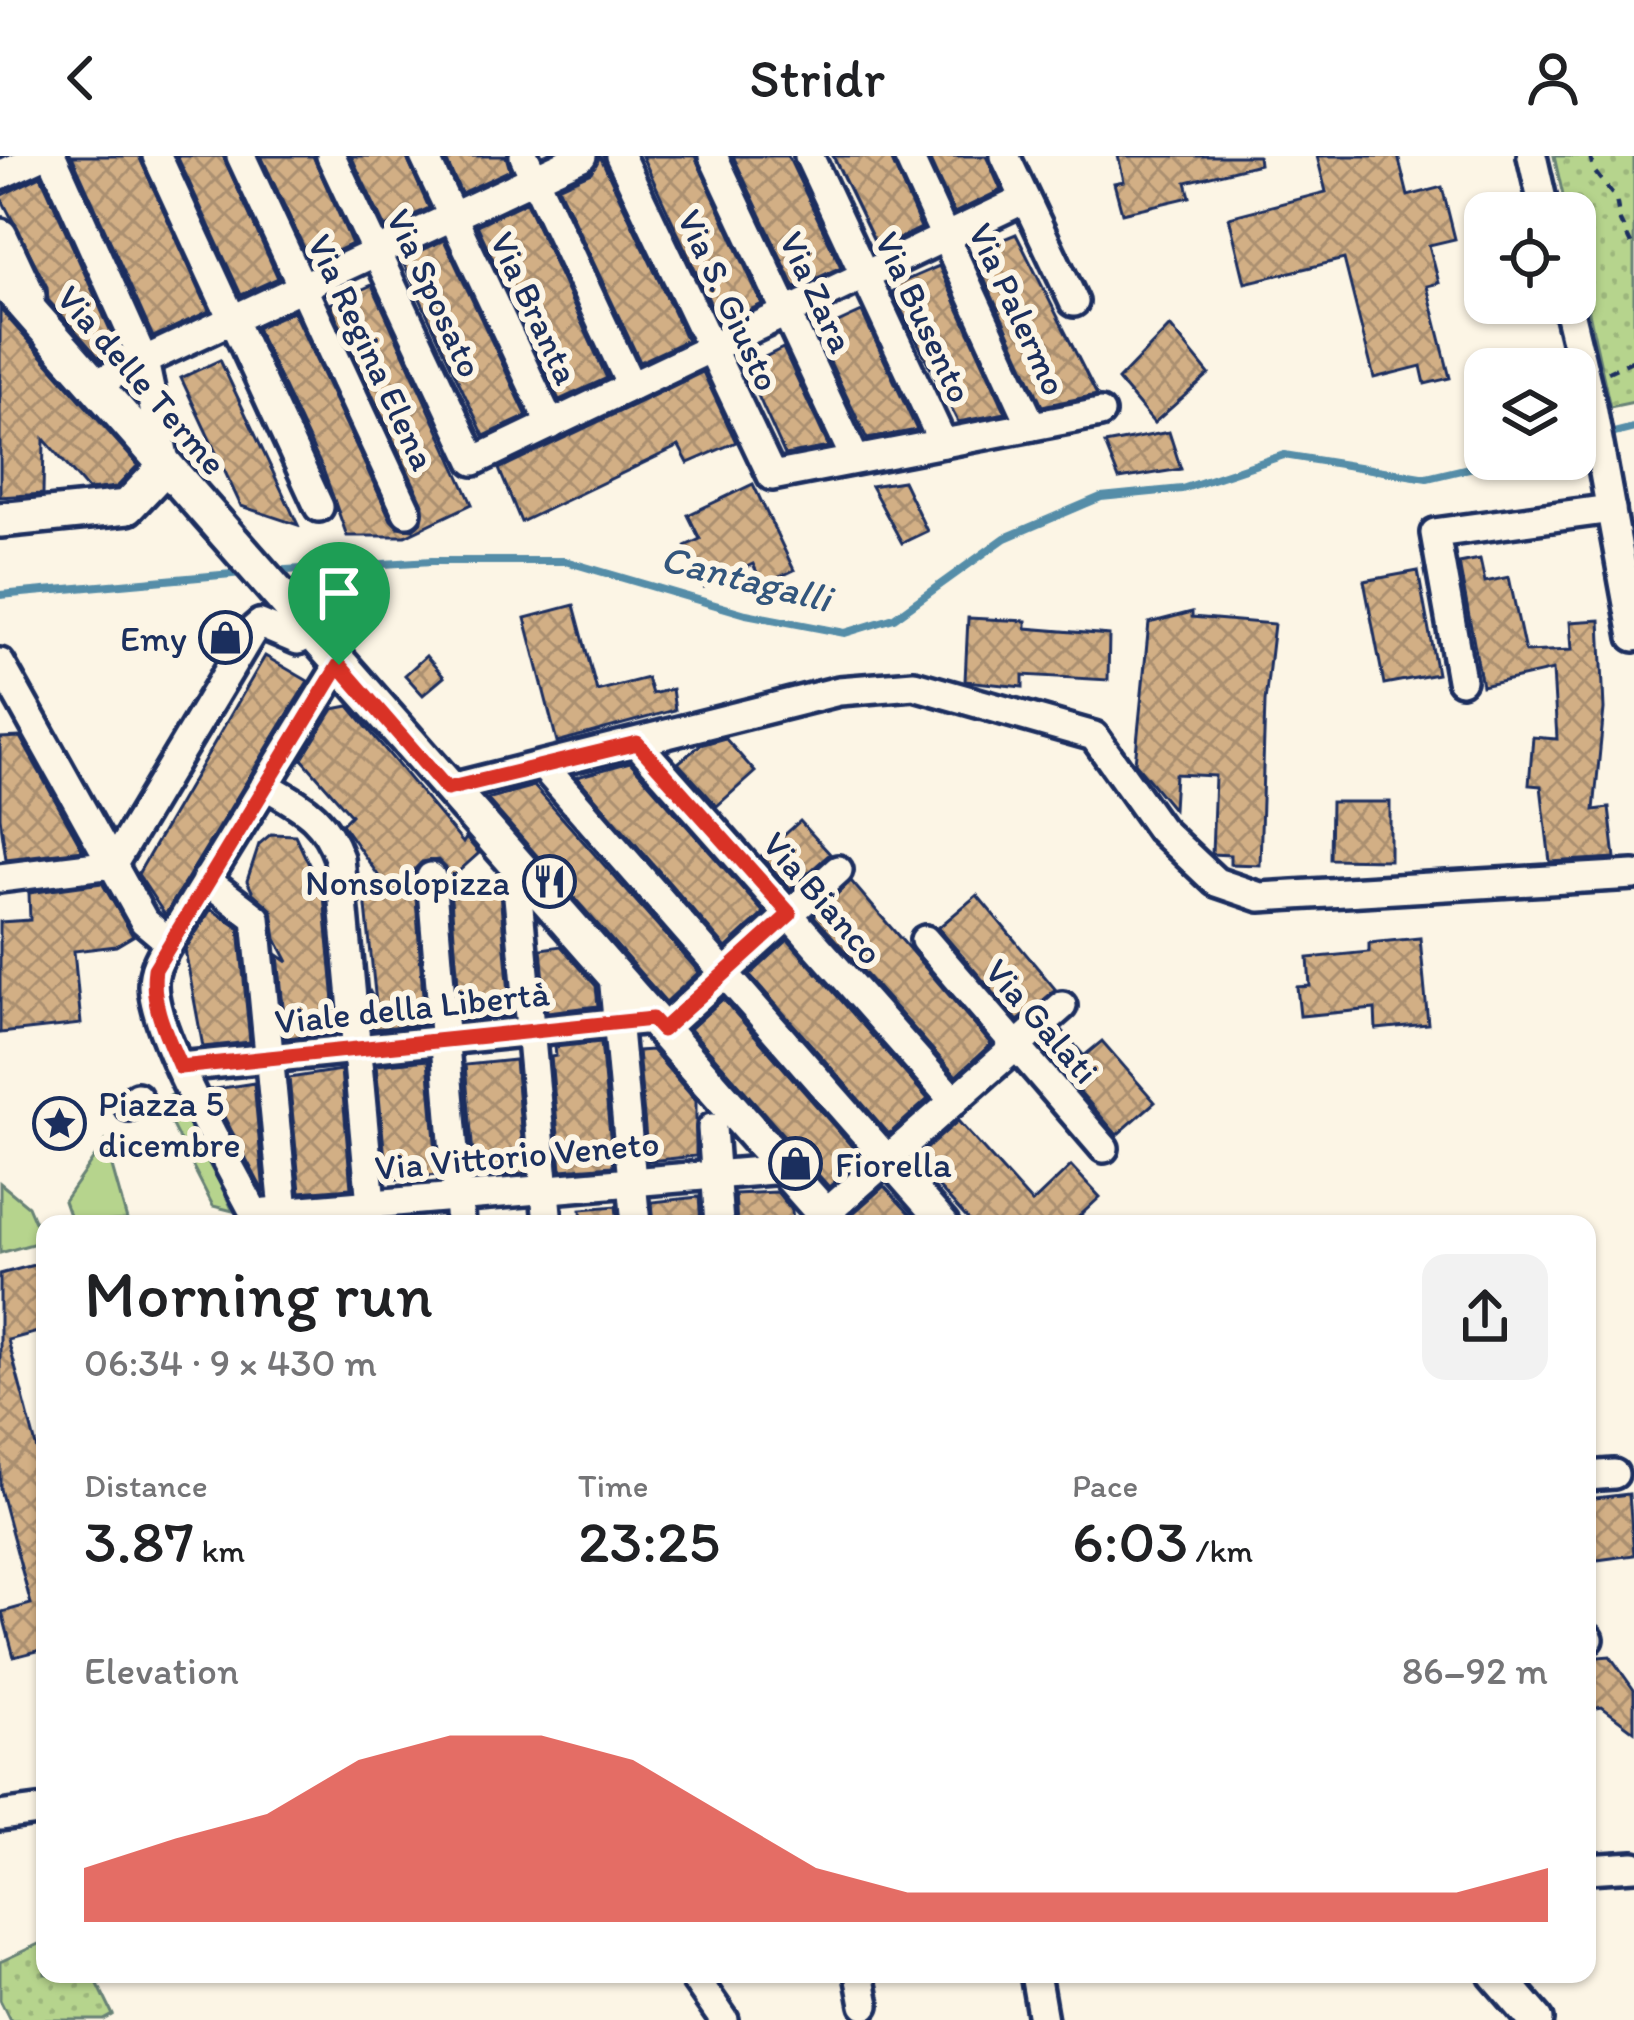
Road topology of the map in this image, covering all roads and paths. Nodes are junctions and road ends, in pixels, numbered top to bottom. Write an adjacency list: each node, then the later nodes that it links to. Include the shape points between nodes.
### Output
1 (41, 156): 16 (street)
2 (52, 156): 33 (street)
3 (157, 156): 29 (street)
4 (241, 156): 26 (street, Via Regina Elena)
5 (331, 156): 23 (street, Via Sposato)
6 (424, 156): 19 (street, Via Branta)
7 (582, 156): 15 (street)
8 (620, 156): 32 (street, Via S. Giusto)
9 (713, 156): 28 (street, Via Zara)
10 (809, 156): 24 (street, Via Busento)
11 (908, 156): 21 (street, Via Palermo)
12 (1005, 156): 18 (street)
13 (1532, 156): 17 (street)
14 (1590, 156): 22 (path)
15 (529, 167): 19 (street); 35 (street)
16 (0, 176)
17 (1540, 192)
18 (1025, 199): 21 (street); 27 (street)
19 (453, 217): 23 (street); 37 (street, Via Branta)
20 (0, 236): 31 (main road)
21 (945, 237): 24 (street); 38 (street, Via Palermo)
22 (1634, 250)
23 (376, 252): 26 (street); 37 (street, Via Sposato, via 474,461)
24 (865, 275): 28 (street); 39 (street, Via Busento)
25 (0, 277): 31 (main road, Via delle Terme)
26 (302, 287): 29 (street); 44 (street, Via Regina Elena)
27 (1075, 302)
28 (786, 312): 32 (street); 40 (street, Via Zara)
29 (233, 319): 33 (street); 43 (street)
30 (1572, 324): 42 (street)
31 (41, 325): 34 (main road, Via delle Terme)
32 (712, 348): 35 (street); 40 (street, Via S. Giusto, via 772,476)
33 (144, 361): 34 (street); 41 (street)
34 (94, 384): 41 (main road, Via delle Terme)
35 (631, 386): 37 (street)
36 (1100, 413): 38 (street)
37 (551, 425)
38 (1032, 426): 39 (street)
39 (943, 443): 40 (street)
40 (855, 459)
41 (166, 466): 45 (main road, via 127,507); 47 (main road, Via delle Terme)
42 (1608, 496): 46 (street); 51 (street, via 1435,532)
43 (319, 506)
44 (406, 512)
45 (0, 520)
46 (1629, 576): 48 (street)
47 (312, 633): 50 (main road); 56 (street, via 298,640 268,626 253,630)
48 (1634, 637)
49 (0, 663): 56 (street)
50 (339, 665): 54 (street); 55 (main road)
51 (1461, 680)
52 (637, 743): 53 (street); 59 (street, via 838,691 914,685 1094,736 1160,829 1216,882 1260,897); 63 (street, Via Bianco)
53 (543, 766): 55 (street); 66 (street)
54 (265, 785): 62 (street); 74 (street, via 314,815 339,858)
55 (447, 789): 57 (main road)
56 (113, 864): 61 (street); 65 (street, via 144,921)
57 (515, 864): 67 (main road); 71 (street)
58 (838, 870): 63 (street)
59 (1634, 875)
60 (430, 877): 72 (street)
61 (0, 878)
62 (206, 880): 65 (street); 75 (street, via 256,918)
63 (790, 914): 66 (street); 77 (street, Via Bianco)
64 (925, 940): 73 (street, Via Galati)
65 (169, 942): 76 (street, via 153,983)
66 (726, 973): 70 (street); 80 (street)
67 (613, 975): 69 (street); 70 (main road)
68 (1062, 1006): 73 (street)
69 (617, 1022): 70 (street, Viale della Libertà); 71 (street, Viale della Libertà); 82 (street)
70 (657, 1025): 85 (main road)
71 (530, 1031): 72 (street, Viale della Libertà); 83 (street)
72 (444, 1040): 74 (street, Viale della Libertà); 86 (street)
73 (1016, 1046): 77 (street); 79 (street, Via Galati)
74 (357, 1049): 75 (street, Viale della Libertà); 84 (street)
75 (269, 1058): 76 (street, Viale della Libertà); 88 (street)
76 (180, 1067): 87 (street)
77 (954, 1101): 80 (street)
78 (712, 1128): 81 (street)
79 (1104, 1148)
80 (887, 1159): 85 (street); 93 (street)
81 (716, 1175): 82 (street, Via Vittorio Veneto); 85 (street, Via Vittorio Veneto); 92 (street)
82 (632, 1182): 83 (street, Via Vittorio Veneto); 91 (street)
83 (545, 1189): 86 (street, Via Vittorio Veneto); 90 (street)
84 (371, 1204): 86 (street, Via Vittorio Veneto); 89 (street, Via Vittorio Veneto)
85 (810, 1205)
86 (458, 1210)
87 (265, 1215)
88 (266, 1215)
89 (275, 1215)
90 (547, 1215)
91 (635, 1215)
92 (718, 1215)
93 (936, 1215)
94 (36, 1811): 95 (street)
95 (0, 1816)
96 (1634, 1865): 97 (street)
97 (1596, 1868)
98 (698, 1983): 103 (street)
99 (861, 1983): 102 (street)
100 (1037, 1983): 104 (street)
101 (1504, 1983): 105 (main road)
102 (865, 2005)
103 (724, 2020)
104 (1043, 2020)
105 (1536, 2020)

